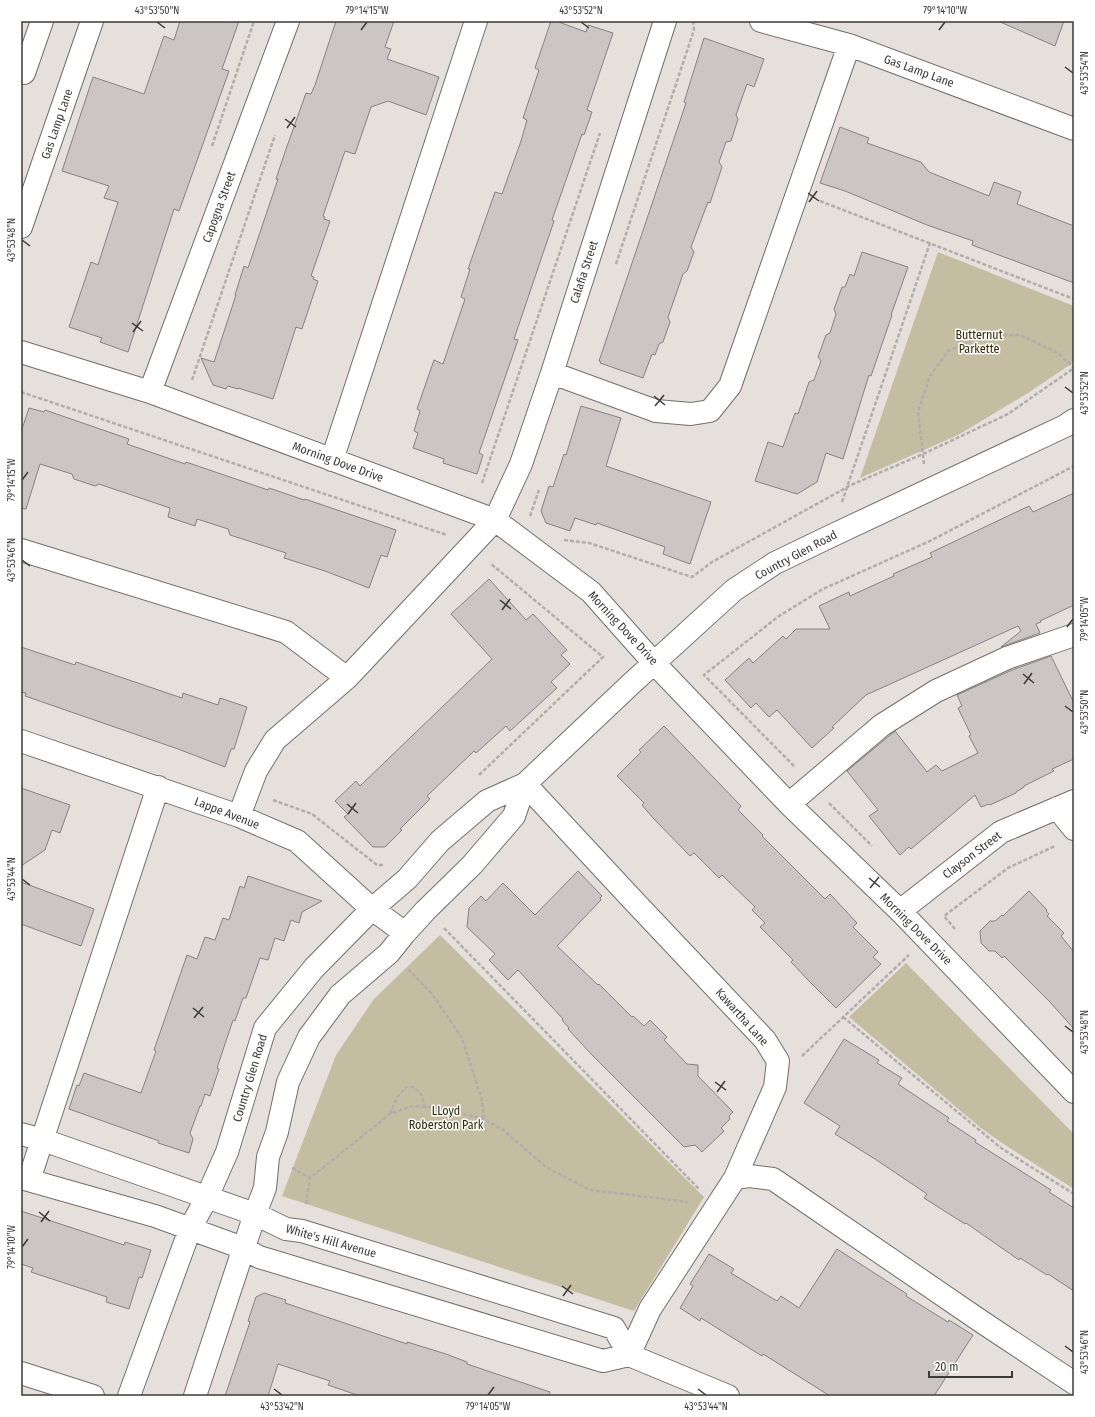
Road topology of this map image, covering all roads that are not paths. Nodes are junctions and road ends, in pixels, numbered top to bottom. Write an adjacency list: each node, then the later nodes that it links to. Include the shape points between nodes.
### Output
1 (42, 21): 8 (street, via 24,74)
2 (92, 21): 10 (street, Gas Lamp Lane)
3 (288, 21): 13 (street, Capogna Street)
4 (476, 21): 15 (street)
5 (665, 21): 12 (street, Calafia Street)
6 (761, 21): 7 (street, Gas Lamp Lane)
7 (849, 45): 9 (street, Gas Lamp Lane); 12 (street, via 730,386 710,411 691,414 656,411)
8 (21, 72)
9 (1074, 129)
10 (21, 227)
11 (21, 352): 13 (street, Morning Dove Drive)
12 (552, 373): 16 (street, Calafia Street, via 521,464)
13 (150, 392): 15 (street, Morning Dove Drive)
14 (1074, 420): 19 (street, Country Glen Road, via 774,563 734,590)
15 (332, 460): 16 (street, Morning Dove Drive)
16 (495, 520): 19 (street, Morning Dove Drive, via 591,592); 20 (street, Calafia Street)
17 (21, 550): 20 (street, via 286,632)
18 (1074, 635): 24 (street, via 1007,658 936,691 882,725)
19 (654, 662): 22 (street, Country Glen Road); 24 (street, Morning Dove Drive)
20 (347, 678): 26 (street, Calafia Street, via 275,740 256,771)
21 (21, 741): 23 (street, Lappe Avenue)
22 (525, 784): 28 (street, Country Glen Road, via 487,801 440,841 407,880); 30 (street, Country Glen Road, via 514,816 472,865); 34 (street, Kawartha Lane, via 765,1040 778,1061 775,1087)
23 (158, 787): 26 (street, Lappe Avenue); 33 (street)
24 (789, 804): 29 (street, Morning Dove Drive)
25 (1065, 805): 27 (street); 29 (street, Clayson Street, via 1001,832)
26 (239, 816): 28 (street, Lappe Avenue, via 297,841)
27 (1067, 837)
28 (372, 909): 30 (street, Lappe Avenue); 36 (street, Country Glen Road, via 314,968 265,1028 227,1152)
29 (900, 911): 31 (street, Morning Dove Drive)
30 (405, 934): 37 (street, Country Glen Road, via 390,953 340,995 309,1037 288,1082 277,1132 268,1157 265,1188)
31 (1074, 1092)
32 (21, 1134): 33 (street, White's Hill Avenue)
33 (43, 1140): 35 (street); 36 (street, White's Hill Avenue)
34 (736, 1178): 40 (street, via 650,1309); 42 (street, via 749,1176 773,1179)
35 (25, 1179): 38 (street, via 155,1216)
36 (207, 1197): 37 (street, White's Hill Avenue); 38 (street, Country Glen Road)
37 (254, 1214): 39 (street, Country Glen Road); 40 (street, White's Hill Avenue, via 286,1229 302,1231 614,1328)
38 (190, 1229): 39 (street); 44 (street, Country Glen Road)
39 (243, 1248): 40 (street, via 259,1257 603,1361); 45 (street, Country Glen Road)
40 (629, 1355): 46 (street)
41 (21, 1373): 43 (street)
42 (1074, 1383)
43 (93, 1396)
44 (129, 1396)
45 (195, 1396)
46 (728, 1396)

